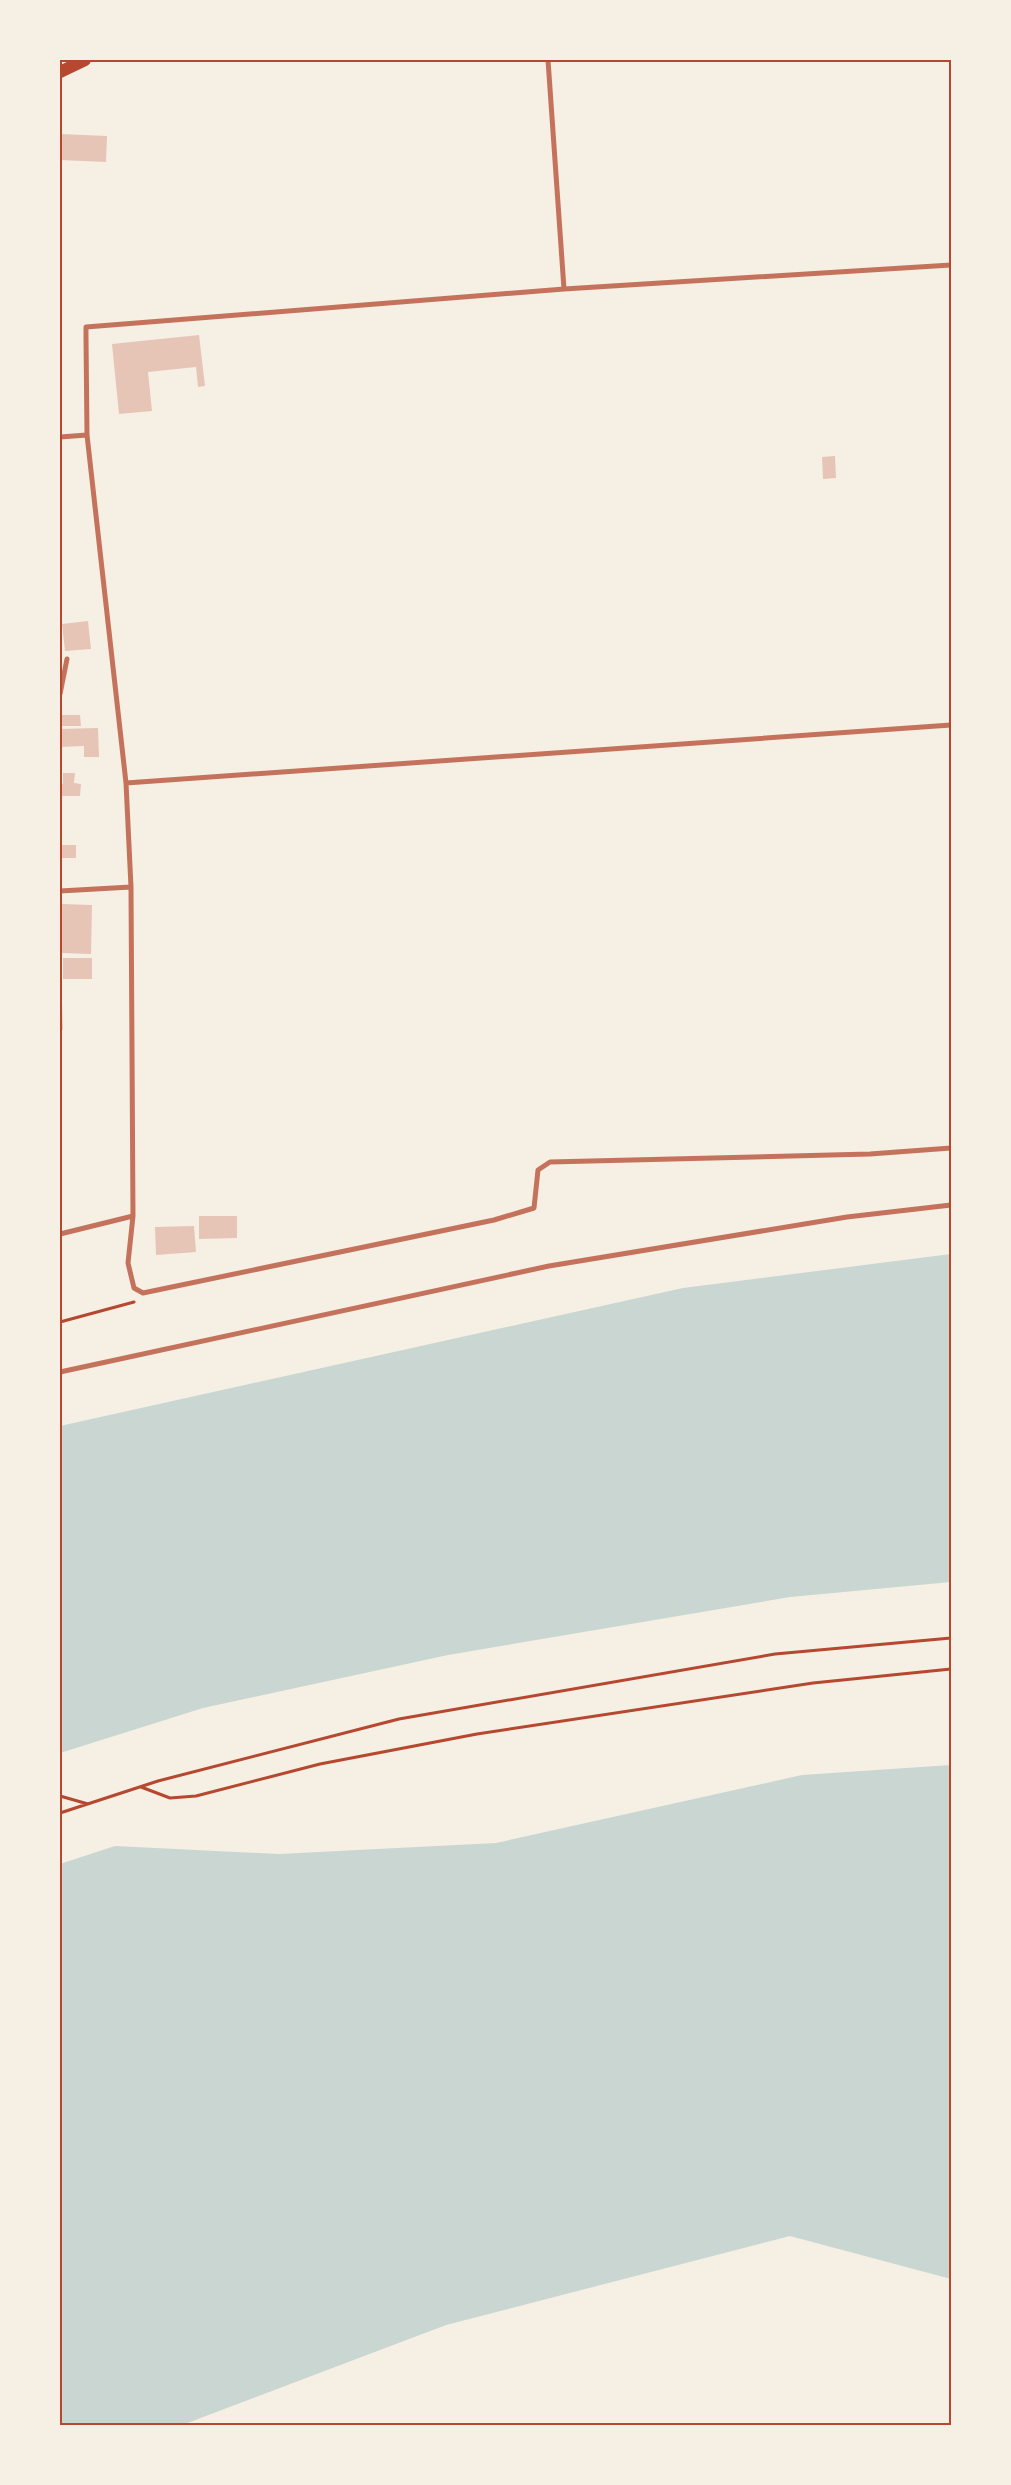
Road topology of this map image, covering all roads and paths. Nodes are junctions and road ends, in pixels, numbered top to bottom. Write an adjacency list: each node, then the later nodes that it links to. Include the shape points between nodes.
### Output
1 (85, 60): 3 (main road)
2 (548, 60): 5 (street)
3 (60, 72)
4 (951, 265): 5 (street)
5 (564, 289): 6 (street, via 86,327)
6 (87, 435): 7 (street); 11 (street)
7 (60, 437)
8 (67, 659): 9 (street)
9 (60, 694)
10 (951, 725): 11 (street)
11 (126, 783): 12 (street)
12 (131, 887): 13 (street); 16 (street)
13 (60, 890)
14 (951, 1148): 18 (street, via 870,1154 550,1162 538,1170 534,1208 484,1222)
15 (951, 1205): 20 (street, via 847,1217 549,1266)
16 (133, 1216): 17 (street); 18 (street, via 128,1263 134,1288)
17 (60, 1234)
18 (143, 1293): 19 (path, via 136,1302)
19 (60, 1322)
20 (60, 1372)
21 (951, 1638): 23 (path, via 775,1654 399,1719)
22 (951, 1669): 23 (path, via 813,1683 477,1734 320,1764 196,1796 170,1798)
23 (141, 1787): 25 (path)
24 (60, 1796): 25 (path)
25 (88, 1804): 26 (path)
26 (60, 1813)

